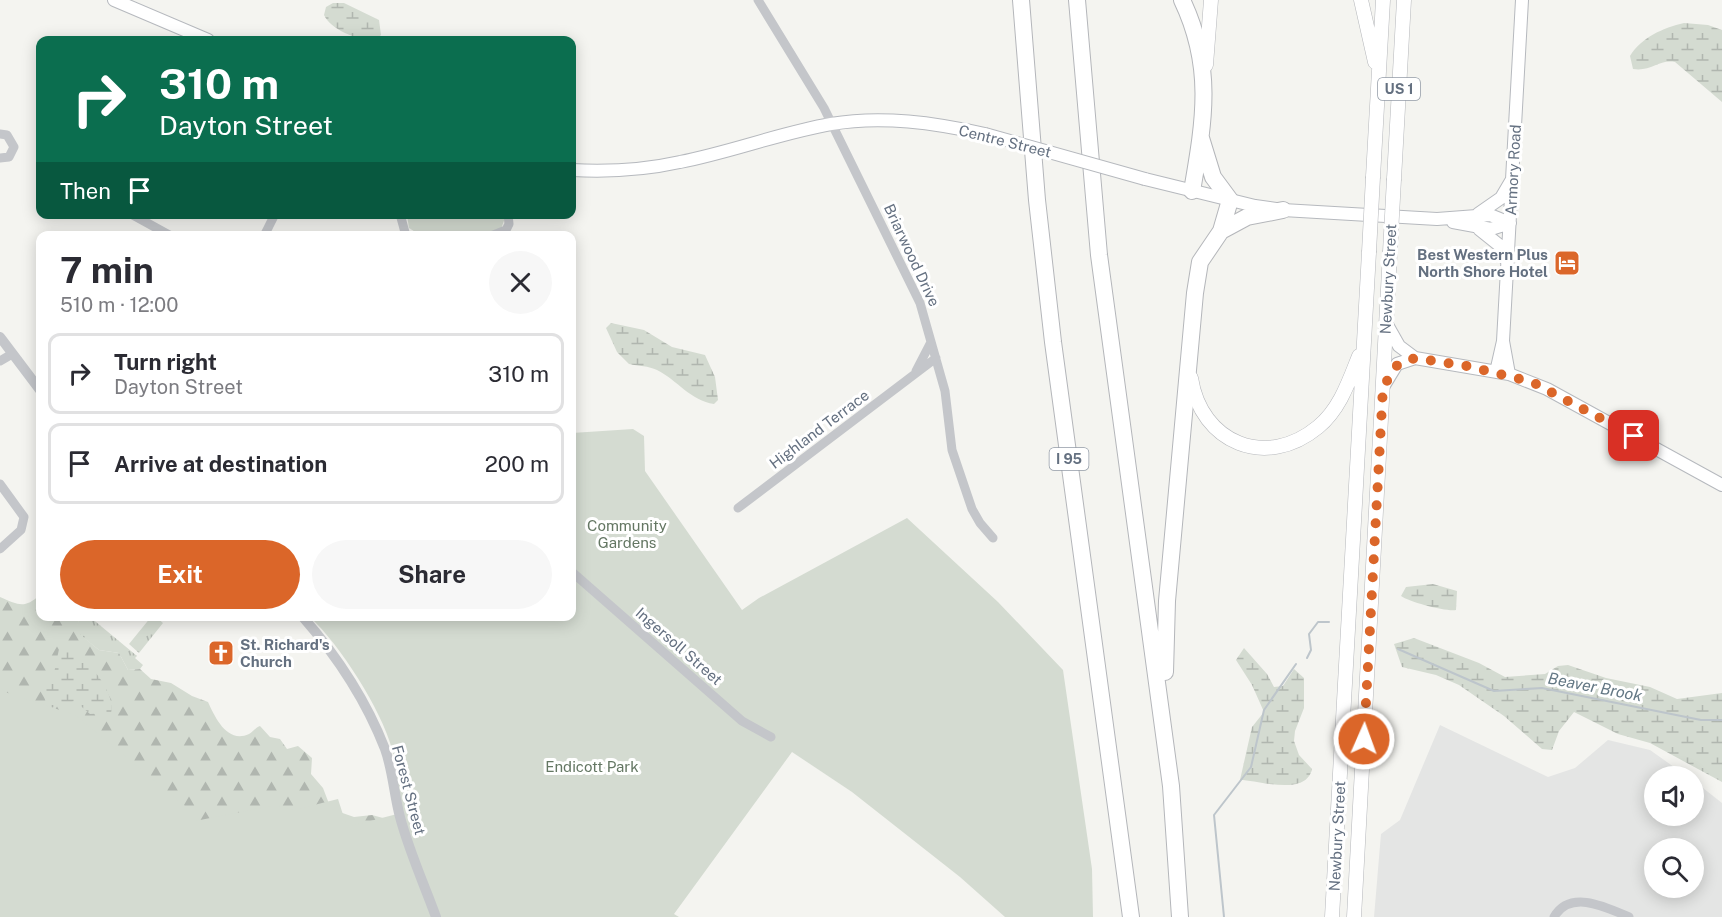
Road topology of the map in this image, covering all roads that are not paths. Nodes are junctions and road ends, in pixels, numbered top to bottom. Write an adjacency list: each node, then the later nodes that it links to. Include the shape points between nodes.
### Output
1 (114, 0): 11 (main road)
2 (758, 0): 14 (street, Briarwood Drive)
3 (1021, 0): 56 (highway, I 95, via 1053,342)
4 (1077, 0): 53 (highway, via 1099,255)
5 (1182, 0): 12 (highway)
6 (1211, 0): 12 (main road)
7 (1361, 0): 13 (main road)
8 (1383, 0): 13 (main road, Newbury Street / US 1)
9 (1522, 0): 19 (main road, Armory Road)
10 (1404, 1): 29 (main road, Newbury Street / US 1, bridge)
11 (199, 36)
12 (1205, 76): 16 (highway)
13 (1378, 80): 32 (main road, Newbury Street / US 1, bridge)
14 (832, 124): 18 (main road, Centre Street, via 681,162 624,171); 20 (main road, Centre Street, bridge, via 915,122 985,134); 31 (street, Briarwood Drive, via 920,303)
15 (0, 134): 17 (street, via 7,135 14,147 9,157)
16 (1201, 138): 20 (highway); 21 (highway, via 1214,177)
17 (0, 158)
18 (576, 170)
19 (1512, 177): 24 (main road, via 1501,198); 25 (main road, Armory Road)
20 (1192, 191): 21 (main road, Centre Street)
21 (1230, 200): 22 (main road, Centre Street); 27 (highway)
22 (1283, 210): 24 (main road, Centre Street); 27 (highway, via 1247,217)
23 (140, 219): 26 (street)
24 (1477, 222): 25 (main road, Centre Street, via 1499,217); 28 (main road, via 1499,245)
25 (1510, 223): 28 (main road, Armory Road)
26 (162, 231)
27 (1221, 231): 38 (highway, via 1199,267)
28 (1508, 266): 33 (main road, Armory Road)
29 (1386, 323): 36 (main road, via 1399,346); 44 (main road, Newbury Street / US 1)
30 (0, 337): 34 (street)
31 (932, 342): 35 (street, Briarwood Drive); 40 (street, Highland Terrace)
32 (1364, 342): 38 (main road, via 1347,385 1326,419 1291,443 1270,447 1236,443 1212,427 1198,405); 58 (main road, Newbury Street / US 1)
33 (1501, 345): 39 (main road, via 1487,359); 41 (main road, Armory Road); 42 (main road, Armory Road)
34 (12, 354): 37 (street); 43 (street)
35 (936, 358): 40 (street, Highland Terrace); 48 (street, Briarwood Drive, via 945,391 952,450 972,510)
36 (1415, 358): 39 (main road); 44 (main road, via 1398,364)
37 (0, 361)
38 (1189, 364): 53 (highway, via 1167,601)
39 (1467, 366): 41 (main road)
40 (916, 371): 47 (street, Highland Terrace)
41 (1496, 372): 42 (main road)
42 (1509, 374): 46 (main road, via 1547,389)
43 (36, 385)
44 (1383, 387): 54 (main road, Newbury Street / US 1)
45 (0, 484): 49 (street, via 24,518 21,530)
46 (1722, 485)
47 (738, 508)
48 (993, 538)
49 (0, 549)
50 (576, 576): 52 (street, Ingersoll Street, via 742,721)
51 (306, 621): 55 (street, Forest Street, via 327,645 374,724 409,845)
52 (771, 737)
53 (1165, 740): 57 (highway, via 1176,833)
54 (1355, 913)
55 (436, 917)
56 (1131, 917)
57 (1180, 917)
58 (1332, 917)
59 (1554, 917): 60 (street, via 1568,903 1575,902)
60 (1629, 917)

